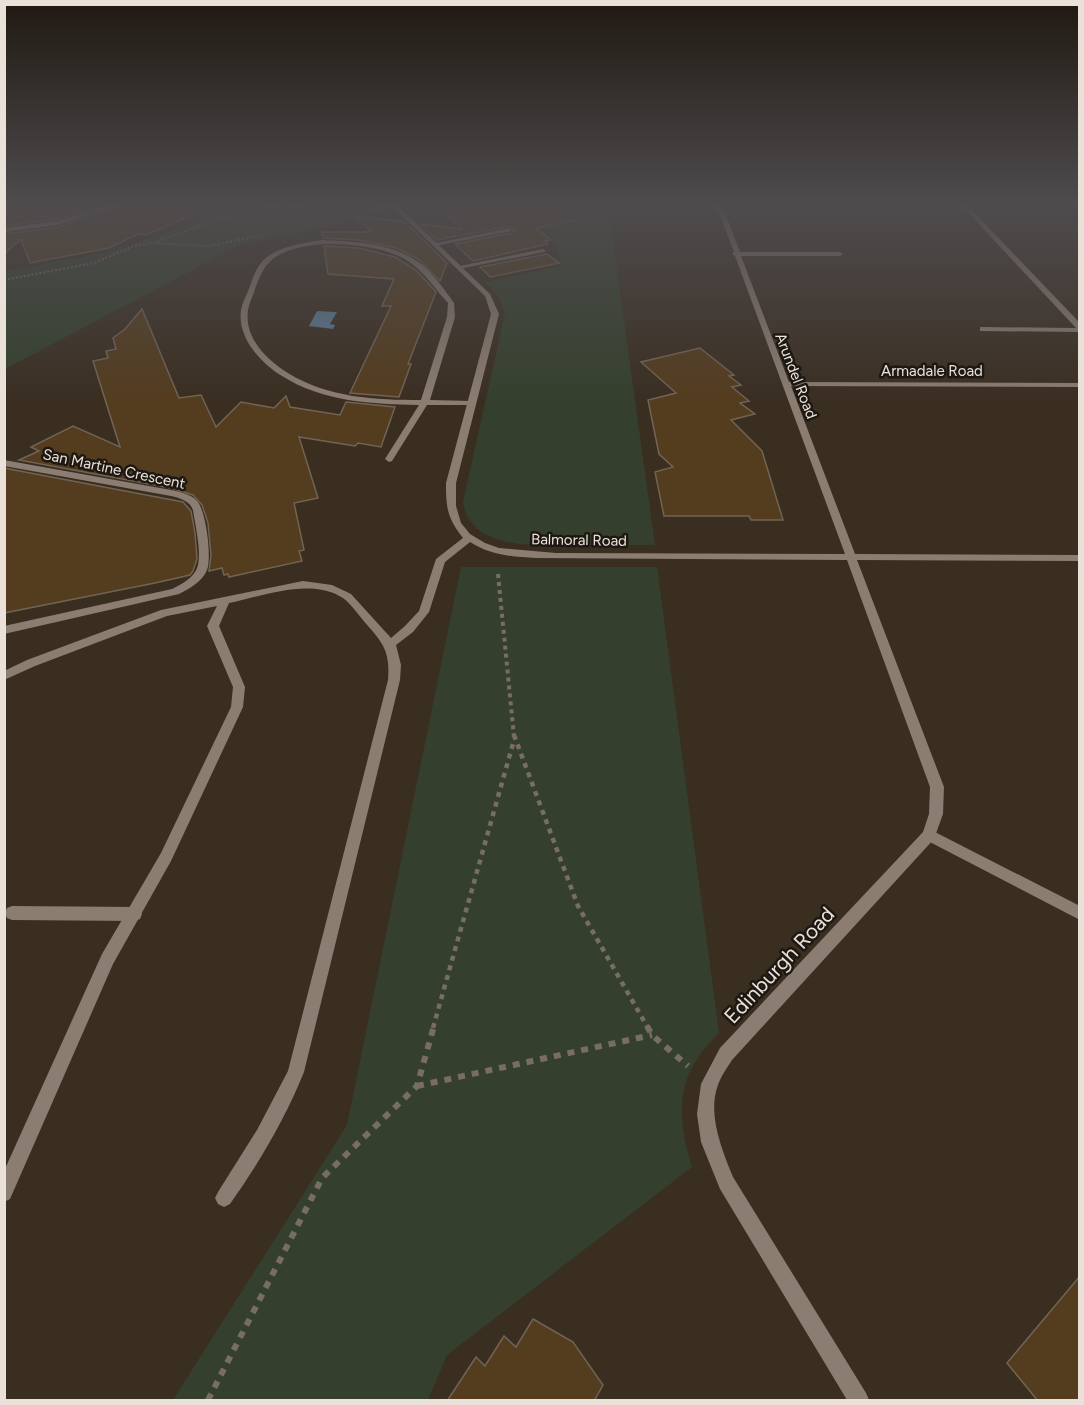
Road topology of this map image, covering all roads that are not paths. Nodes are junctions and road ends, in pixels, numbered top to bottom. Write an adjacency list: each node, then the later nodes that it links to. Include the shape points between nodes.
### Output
1 (261, 271): 10 (street, via 244,314 250,340 261,356 293,378 326,393)
2 (422, 271): 10 (street, via 451,303)
3 (462, 271): 11 (street, Balmoral Road, via 488,296 495,314)
4 (741, 271): 8 (street, Arundel Road)
5 (1025, 271): 7 (street)
6 (983, 329): 7 (street)
7 (1080, 329)
8 (784, 384): 9 (street, Armadale Road); 15 (street, Arundel Road)
9 (1080, 385)
10 (425, 402): 11 (street); 12 (street)
11 (472, 403): 14 (street, Balmoral Road, via 449,504 453,521)
12 (389, 459)
13 (4, 463): 18 (street, San Martine Crescent, via 187,498 196,506 204,561 200,574 175,592)
14 (469, 538): 15 (street, Balmoral Road, via 495,550 556,556); 19 (street, via 440,561 424,612)
15 (849, 556): 16 (street, Balmoral Road); 21 (street, Edinburgh Road, via 937,787 936,814)
16 (1080, 558)
17 (225, 600): 19 (street, via 291,585 328,587 347,596); 20 (street, via 165,613); 23 (street, via 213,626 239,687 237,707)
18 (4, 630)
19 (390, 644): 26 (street, via 394,680 296,1072 269,1129)
20 (4, 676)
21 (929, 835): 24 (street); 27 (street, Edinburgh Road, via 726,1054 709,1084 706,1114 710,1142 726,1183)
22 (12, 913): 23 (street)
23 (135, 914): 25 (street, via 107,959)
24 (1080, 914)
25 (4, 1193)
26 (224, 1198)
27 (859, 1401)

